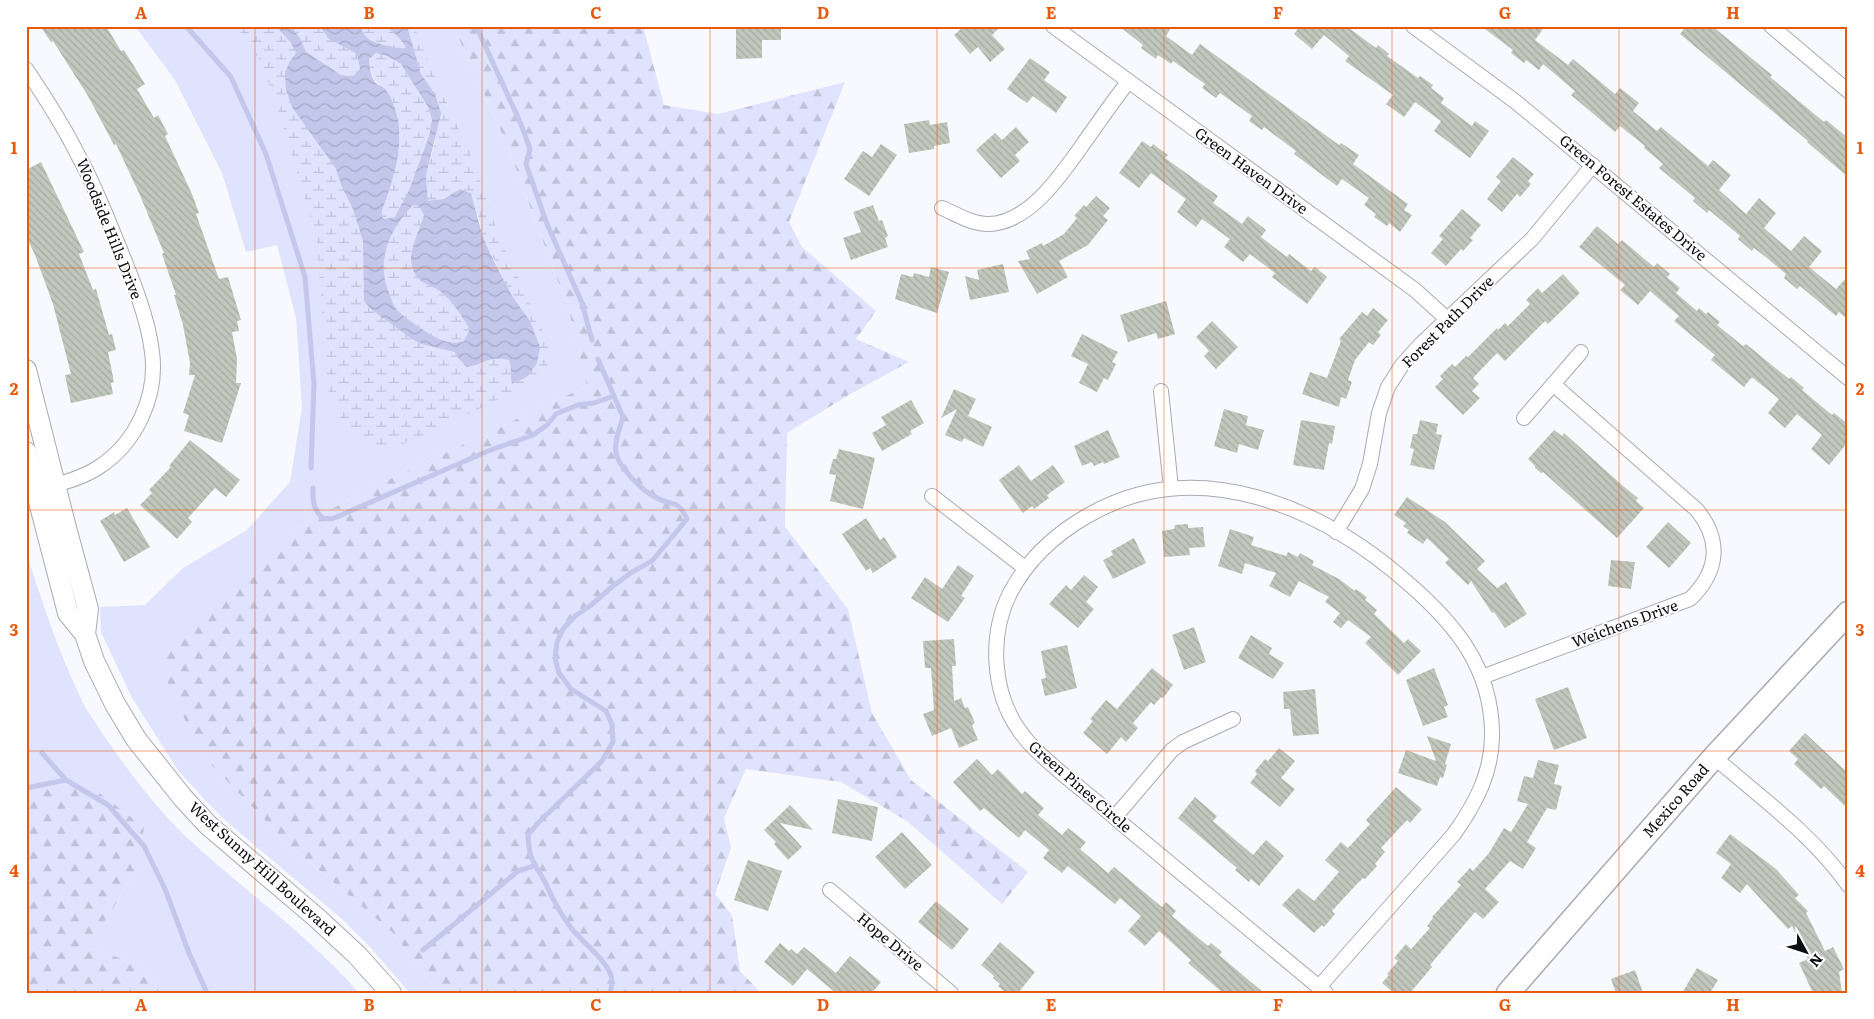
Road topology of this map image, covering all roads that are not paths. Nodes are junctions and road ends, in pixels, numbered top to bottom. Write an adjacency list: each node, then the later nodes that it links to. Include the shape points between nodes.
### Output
1 (1053, 26): 5 (street, Green Haven Drive)
2 (1412, 26): 7 (street, Green Forest Estates Drive, via 1497,87)
3 (1771, 26): 6 (street)
4 (26, 69): 17 (street, Woodside Hills Drive, via 79,156 93,186 125,260 152,353 148,402 127,442 98,468)
5 (1128, 82): 8 (street, via 1047,192 1028,208 996,224 975,222); 9 (street, Green Haven Drive, via 1415,290)
6 (1848, 91)
7 (1593, 165): 9 (street, Forest Path Drive, via 1532,239); 12 (street, Green Forest Estates Drive)
8 (942, 208)
9 (1447, 319): 20 (street, Forest Path Drive, via 1402,365 1388,387 1362,489)
10 (1581, 352): 13 (street)
11 (26, 370): 17 (street, West Sunny Hill Boulevard)
12 (1848, 378)
13 (1553, 384): 15 (street); 23 (street, Weichens Drive, via 1697,510 1706,521 1714,543 1711,569 1702,587 1690,599)
14 (1161, 391): 18 (street)
15 (1524, 418)
16 (26, 452): 17 (street, West Sunny Hill Boulevard)
17 (46, 487): 30 (street, West Sunny Hill Boulevard, via 68,613 85,634 115,704 136,739 208,825 317,918)
18 (1171, 488): 20 (street, Green Pines Circle, via 1224,489 1250,495 1276,503); 21 (street, Green Pines Circle, via 1123,499 1098,510 1051,541)
19 (932, 496): 21 (street)
20 (1336, 532): 23 (street, Green Pines Circle, via 1376,556 1420,593 1457,632)
21 (1025, 568): 26 (street, Green Pines Circle, via 1005,603 998,629 998,677 1005,703 1017,728 1033,749)
22 (1848, 613): 25 (main road, Mexico Road)
23 (1482, 676): 29 (street, Green Pines Circle, via 1490,706 1490,759 1470,810 1454,834)
24 (1233, 719): 26 (street, via 1172,750)
25 (1714, 757): 27 (street, via 1816,846); 32 (main road, Mexico Road)
26 (1115, 818): 29 (street, Green Pines Circle)
27 (1848, 885)
28 (830, 890): 31 (street, Hope Drive)
29 (1322, 990)
30 (391, 993)
31 (951, 993)
32 (1508, 993)

